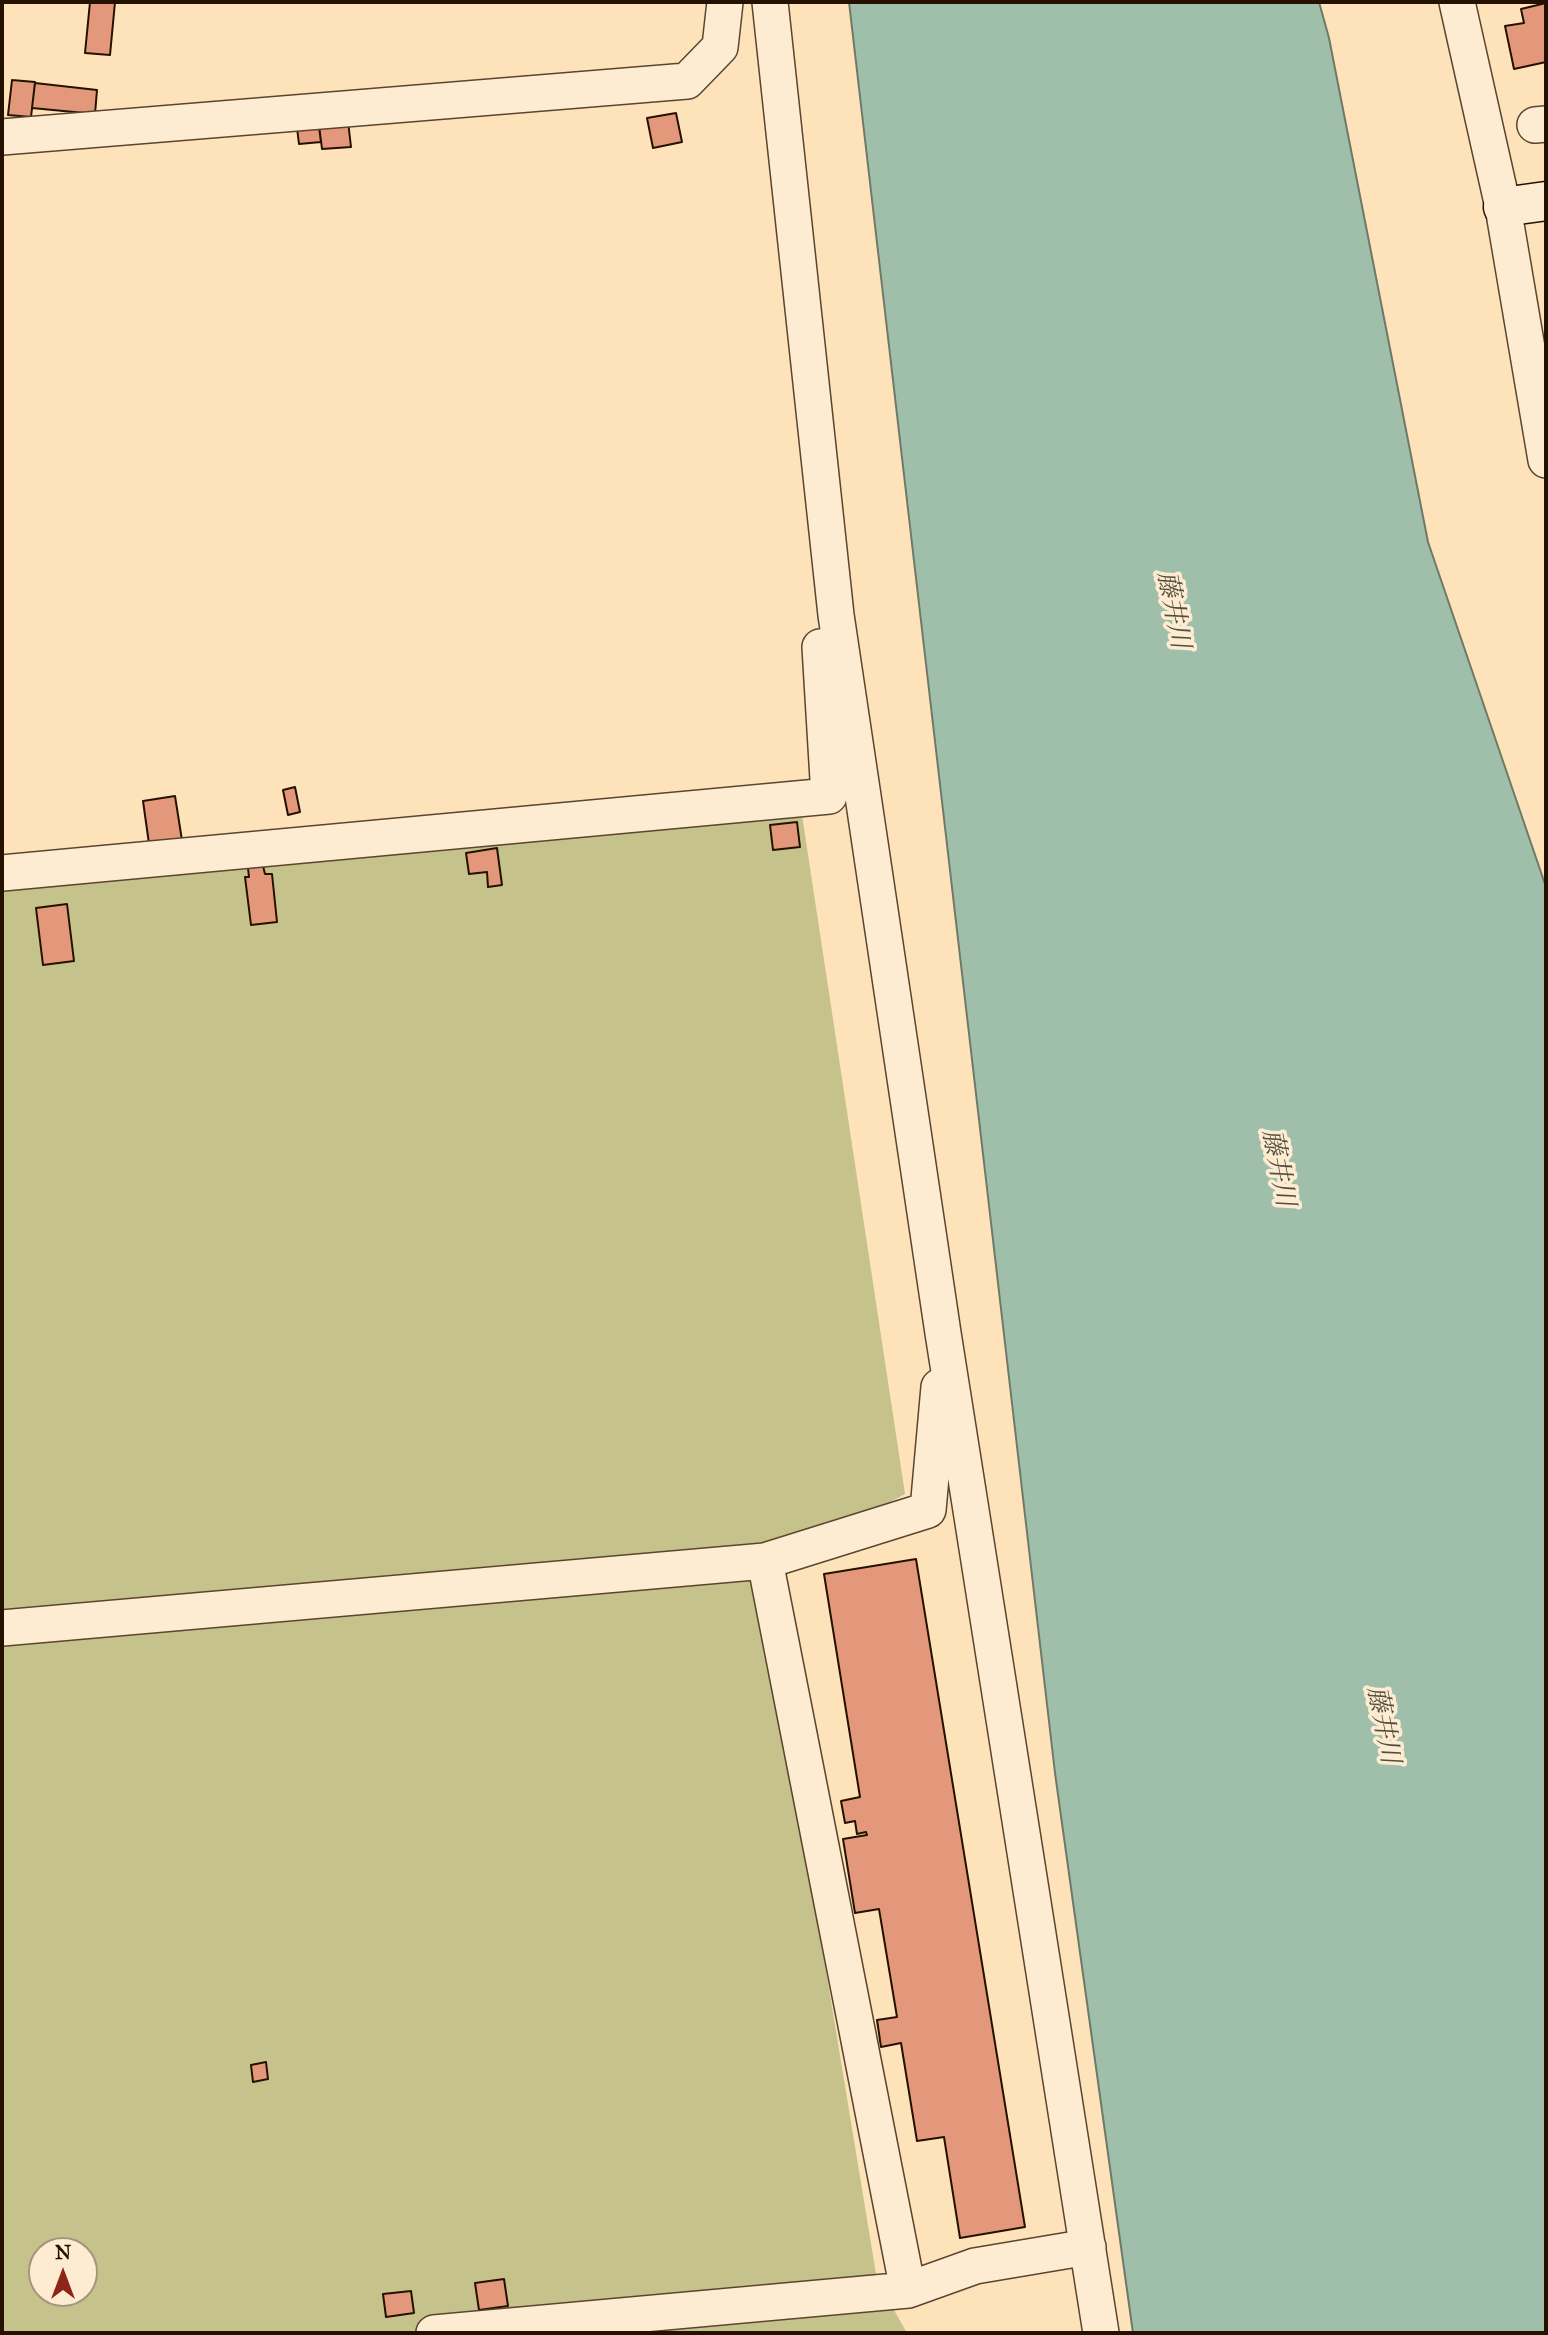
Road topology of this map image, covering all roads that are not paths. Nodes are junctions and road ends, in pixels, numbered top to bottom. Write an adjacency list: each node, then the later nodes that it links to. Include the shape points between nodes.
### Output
1 (725, 2): 4 (street, via 720,47 687,81)
2 (770, 2): 8 (street)
3 (1457, 2): 6 (street)
4 (2, 137)
5 (1546, 201): 6 (street)
6 (1503, 207): 7 (street)
7 (1546, 460)
8 (836, 615): 9 (street, via 819,633 829,796); 10 (street)
9 (2, 873)
10 (943, 1334): 11 (street, via 928,1510); 13 (street)
11 (765, 1560): 12 (street); 14 (street)
12 (2, 1628)
13 (1088, 2247): 14 (street, via 975,2266); 16 (street)
14 (908, 2290): 15 (street)
15 (434, 2333)
16 (1101, 2333)

